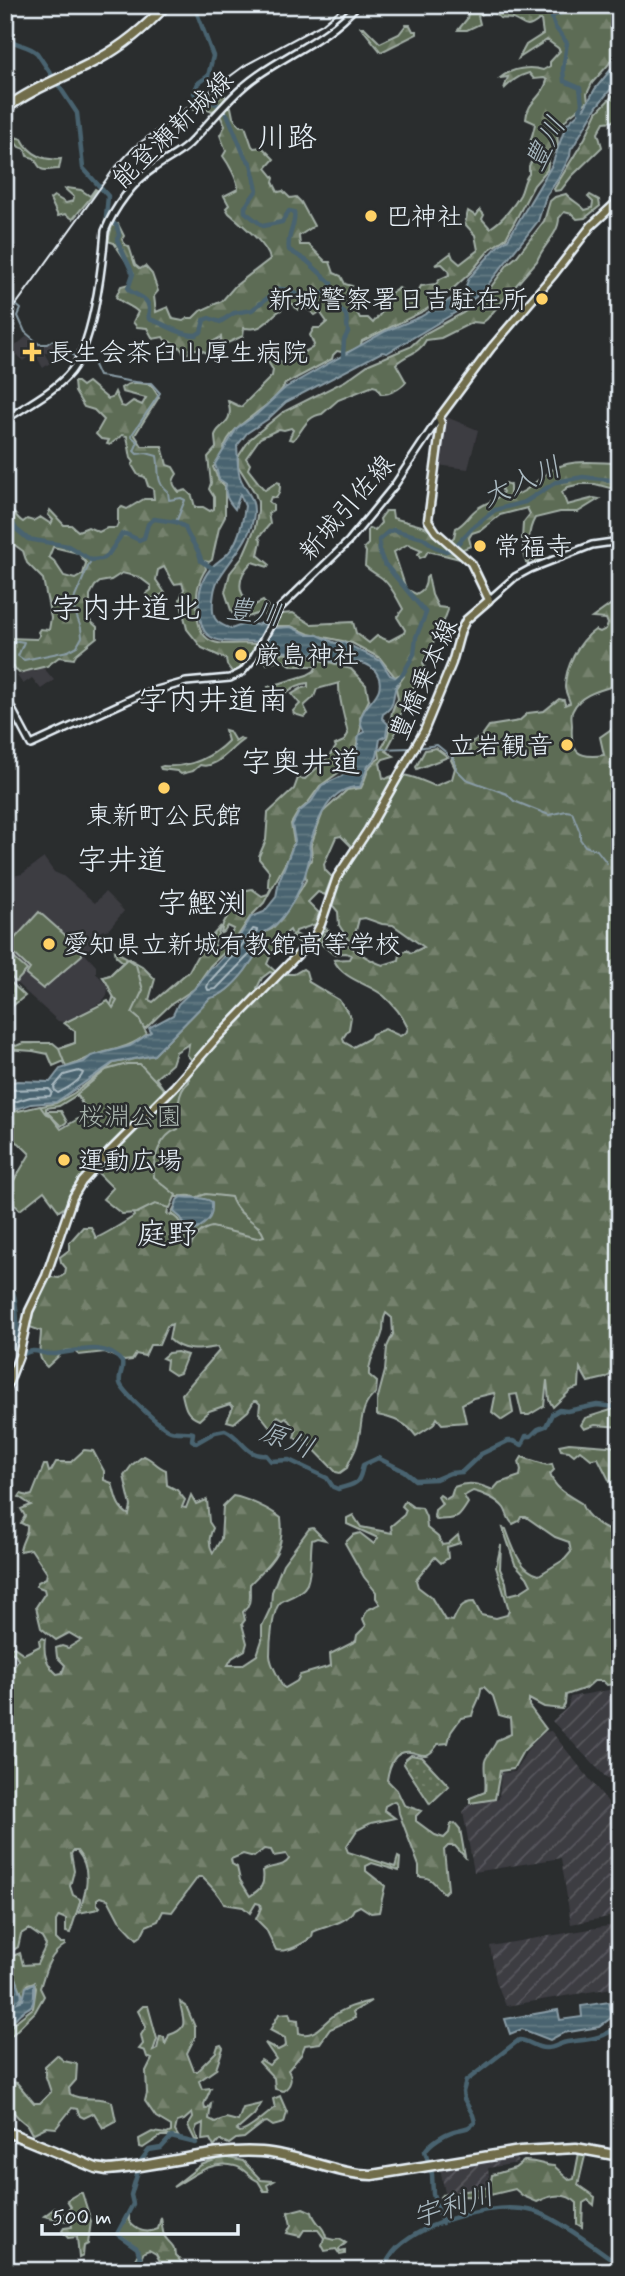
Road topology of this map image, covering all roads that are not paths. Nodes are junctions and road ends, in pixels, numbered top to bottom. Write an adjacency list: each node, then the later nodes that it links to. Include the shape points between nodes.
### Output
1 (163, 5): 3 (highway, via 124,38)
2 (358, 5): 6 (main road, 能登瀬新城線, via 314,41 257,76 183,149 139,180 109,221 90,329 78,362 63,380)
3 (5, 107)
4 (620, 199): 5 (main road, via 591,226)
5 (439, 418): 8 (main road, 豊橋乗本線, via 427,514 432,528 475,570); 9 (main road, 新城引佐線, via 394,486 349,541 275,615 242,672 147,692 32,745)
6 (5, 420)
7 (620, 541): 8 (main road, via 592,545 530,569)
8 (489, 600): 10 (main road, 豊橋乗本線, via 466,620 424,732 337,877 313,939 75,1192 29,1311)
9 (5, 696)
10 (5, 1392)
11 (5, 2131): 12 (highway, via 107,2169 244,2152 300,2158 352,2174 372,2175 520,2151 576,2148)
12 (620, 2156)

